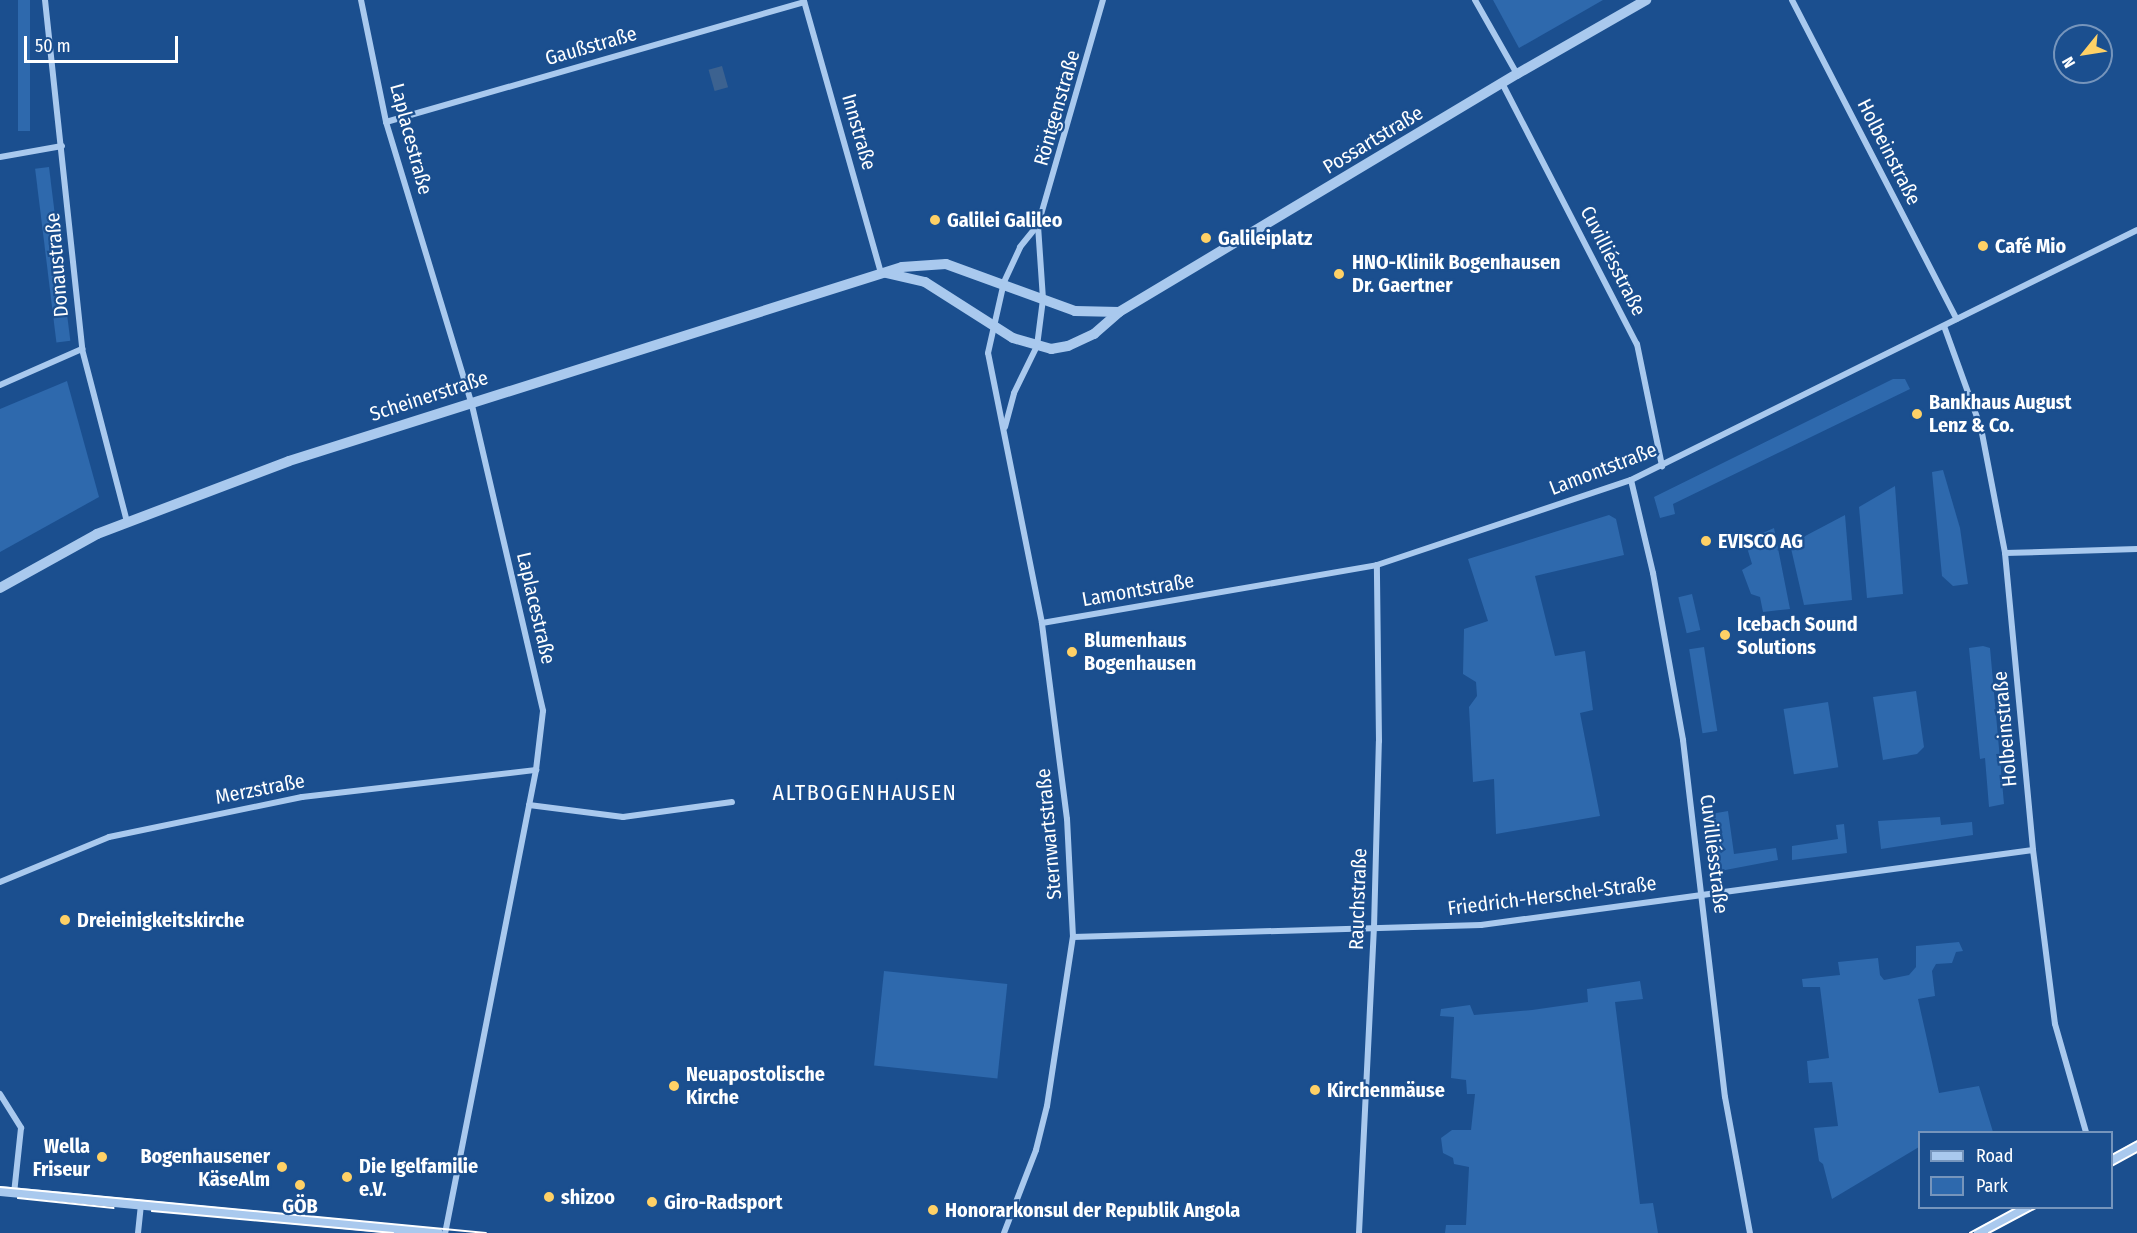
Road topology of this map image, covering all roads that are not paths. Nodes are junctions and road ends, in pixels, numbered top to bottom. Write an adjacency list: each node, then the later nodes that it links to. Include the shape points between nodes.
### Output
1 (45, 0): 11 (street, Donaustraße)
2 (361, 0): 10 (street, Laplacestraße)
3 (1103, 0): 13 (street, Röntgenstraße)
4 (1475, 0): 8 (street)
5 (1646, 0): 8 (street, Possartstraße)
6 (1792, 0): 19 (street, Holbeinstraße)
7 (804, 1): 10 (street, Gaußstraße); 15 (street, Innstraße)
8 (1517, 74): 9 (street, Possartstraße)
9 (1502, 83): 18 (street, Possartstraße); 27 (street, Cuvilliésstraße, via 1636,344)
10 (386, 122): 25 (street, Laplacestraße)
11 (62, 146): 12 (street); 23 (street, Donaustraße)
12 (0, 157)
13 (1038, 225): 16 (street, Röntgenstraße, via 1020,247); 17 (street, Röntgenstraße)
14 (2137, 230): 19 (street, Lamontstraße)
15 (881, 273): 16 (street, via 922,264 946,264); 20 (street, via 925,282); 25 (street, Scheinerstraße)
16 (1004, 282): 17 (street); 20 (street)
17 (1043, 299): 18 (street, via 1075,310); 22 (street)
18 (1119, 312): 22 (street, via 1094,334 1068,346)
19 (1957, 319): 21 (street, Lamontstraße)
20 (992, 326): 22 (street); 26 (street, Sternwartstraße, via 988,353)
21 (1944, 326): 27 (street, Lamontstraße); 31 (street, Holbeinstraße, via 1982,428)
22 (1037, 346): 26 (street, Sternwartstraße, via 1014,393)
23 (82, 349): 24 (street); 29 (street, Donaustraße)
24 (0, 385)
25 (471, 401): 29 (street, Scheinerstraße, via 289,461); 35 (street, Laplacestraße, via 543,711)
26 (1005, 427): 34 (street, Sternwartstraße)
27 (1662, 466): 28 (street, Lamontstraße)
28 (1631, 480): 32 (street, Lamontstraße); 40 (street, Cuvilliésstraße, via 1653,573 1683,740)
29 (127, 522): 33 (street, Scheinerstraße, via 97,534)
30 (2137, 549): 31 (street)
31 (2005, 553): 38 (street, Holbeinstraße)
32 (1377, 565): 34 (street, Lamontstraße); 41 (street, Rauchstraße, via 1379,741)
33 (0, 588)
34 (1042, 623): 42 (street, Sternwartstraße, via 1067,819)
35 (536, 770): 37 (street, Laplacestraße); 39 (street, Merzstraße, via 291,799 109,837)
36 (732, 802): 37 (street, via 623,818)
37 (529, 805): 54 (street, Laplacestraße)
38 (2033, 850): 40 (street, Friedrich-Herschel-Straße); 44 (street, Holbeinstraße, via 2055,1024)
39 (0, 882)
40 (1702, 893): 41 (street, Friedrich-Herschel-Straße, via 1481,924); 57 (street, Cuvilliésstraße, via 1725,1097)
41 (1374, 928): 42 (street, Friedrich-Herschel-Straße); 56 (street, Rauchstraße)
42 (1073, 937): 55 (street, Sternwartstraße, via 1047,1106 1036,1150)
43 (0, 1094): 48 (street, via 21,1128)
44 (2086, 1131)
45 (2137, 1146): 46 (street)
46 (2113, 1159)
47 (0, 1191): 48 (street)
48 (14, 1193): 49 (street)
49 (141, 1206): 51 (street); 52 (street)
50 (2024, 1209): 58 (street)
51 (375, 1230): 53 (street)
52 (138, 1233)
53 (438, 1233)
54 (445, 1233)
55 (1004, 1233)
56 (1359, 1233)
57 (1750, 1233)
58 (1979, 1233)

